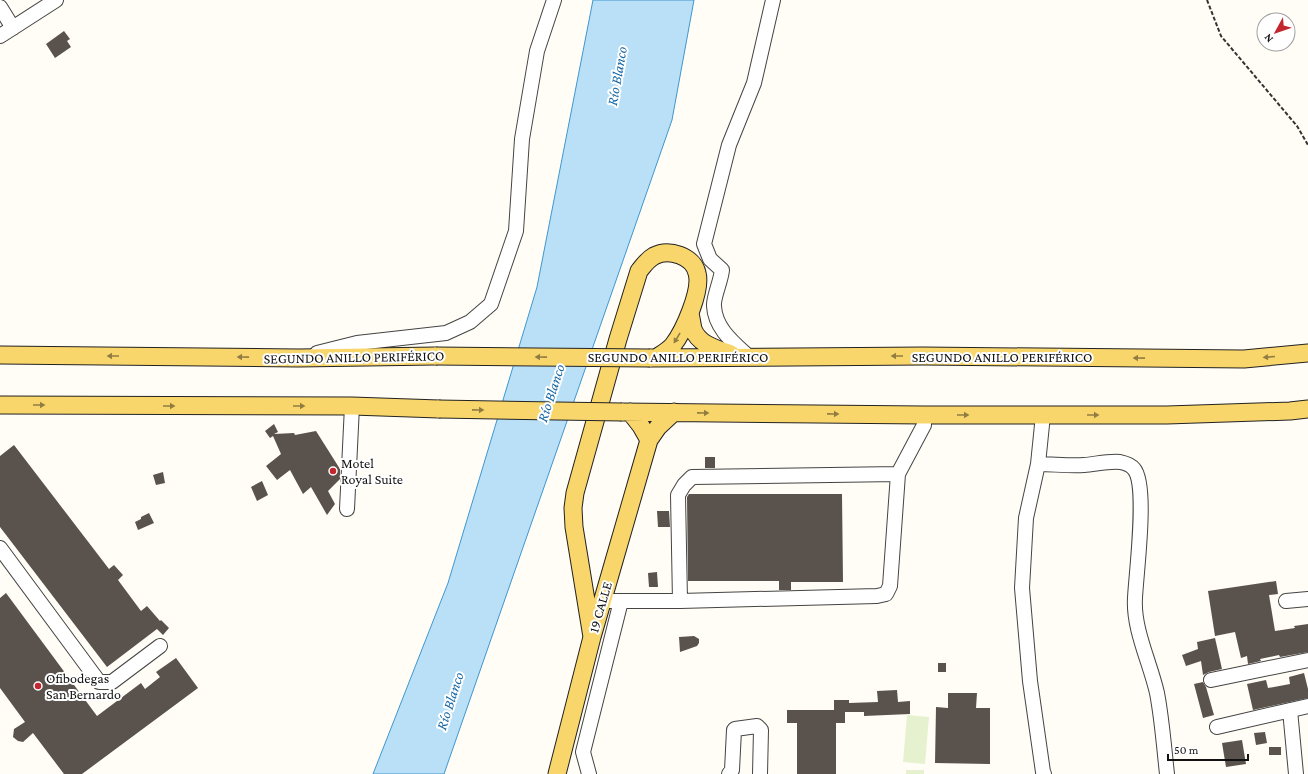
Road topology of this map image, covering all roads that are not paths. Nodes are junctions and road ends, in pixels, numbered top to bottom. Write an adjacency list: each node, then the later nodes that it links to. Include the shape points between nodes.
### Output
1 (56, 0): 5 (street)
2 (554, 0): 10 (street, via 537,51 522,138 516,231 491,304 470,322 446,333 357,343)
3 (773, 0): 12 (street, via 754,83 729,146 704,244 710,259 722,270 714,306 717,323)
4 (0, 8): 5 (street)
5 (13, 28): 6 (street)
6 (0, 36)
7 (690, 313): 11 (main road, one-way to 11, via 674,344); 12 (main road, via 693,329 703,342); 30 (main road, via 698,286 698,273 694,265 678,254 655,255 646,262 636,279 575,493 574,527)
8 (1308, 353): 12 (main road, SEGUNDO ANILLO PERIFÉRICO, one-way to 12, via 1244,359 923,356)
9 (0, 355): 10 (main road, SEGUNDO ANILLO PERIFÉRICO, one-way to 9)
10 (298, 358): 11 (main road, SEGUNDO ANILLO PERIFÉRICO, one-way to 10, bridge)
11 (653, 358): 12 (main road, SEGUNDO ANILLO PERIFÉRICO)
12 (746, 358)
13 (0, 405): 14 (main road, one-way to 14)
14 (352, 406): 16 (main road, one-way to 16, bridge); 23 (street)
15 (1308, 409): 18 (main road, one-way to 15, via 1167,415)
16 (626, 412): 17 (main road); 20 (main road, via 641,426)
17 (674, 412): 19 (main road, one-way to 19); 20 (main road, 19 CALLE)
18 (1043, 415): 19 (main road, one-way to 18); 21 (street)
19 (924, 416): 22 (street, via 924,425)
20 (649, 440): 26 (main road, 19 CALLE)
21 (1038, 464): 37 (street, via 1026,518 1022,588 1030,681); 42 (street, via 1083,465 1121,462 1134,469 1138,476 1141,515 1136,616 1162,721)
22 (898, 474): 28 (street, via 890,586 886,594); 28 (street, via 692,477 678,495)
23 (347, 509)
24 (0, 548): 31 (street, via 99,682 112,682)
25 (1308, 599): 29 (street)
26 (602, 601): 27 (street); 30 (main road, 19 CALLE)
27 (620, 601): 28 (street); 39 (street, via 583,752)
28 (680, 601)
29 (1286, 601)
30 (592, 637): 38 (main road, 19 CALLE)
31 (160, 646)
32 (1308, 660): 33 (street)
33 (1211, 680)
34 (1308, 706): 35 (street)
35 (1290, 710): 36 (street); 43 (street)
36 (1217, 727)
37 (1043, 773)
38 (556, 774)
39 (588, 774)
40 (729, 774): 41 (street, via 732,770 734,730 757,726 761,730)
41 (760, 774)
42 (1167, 774)
43 (1296, 774)

